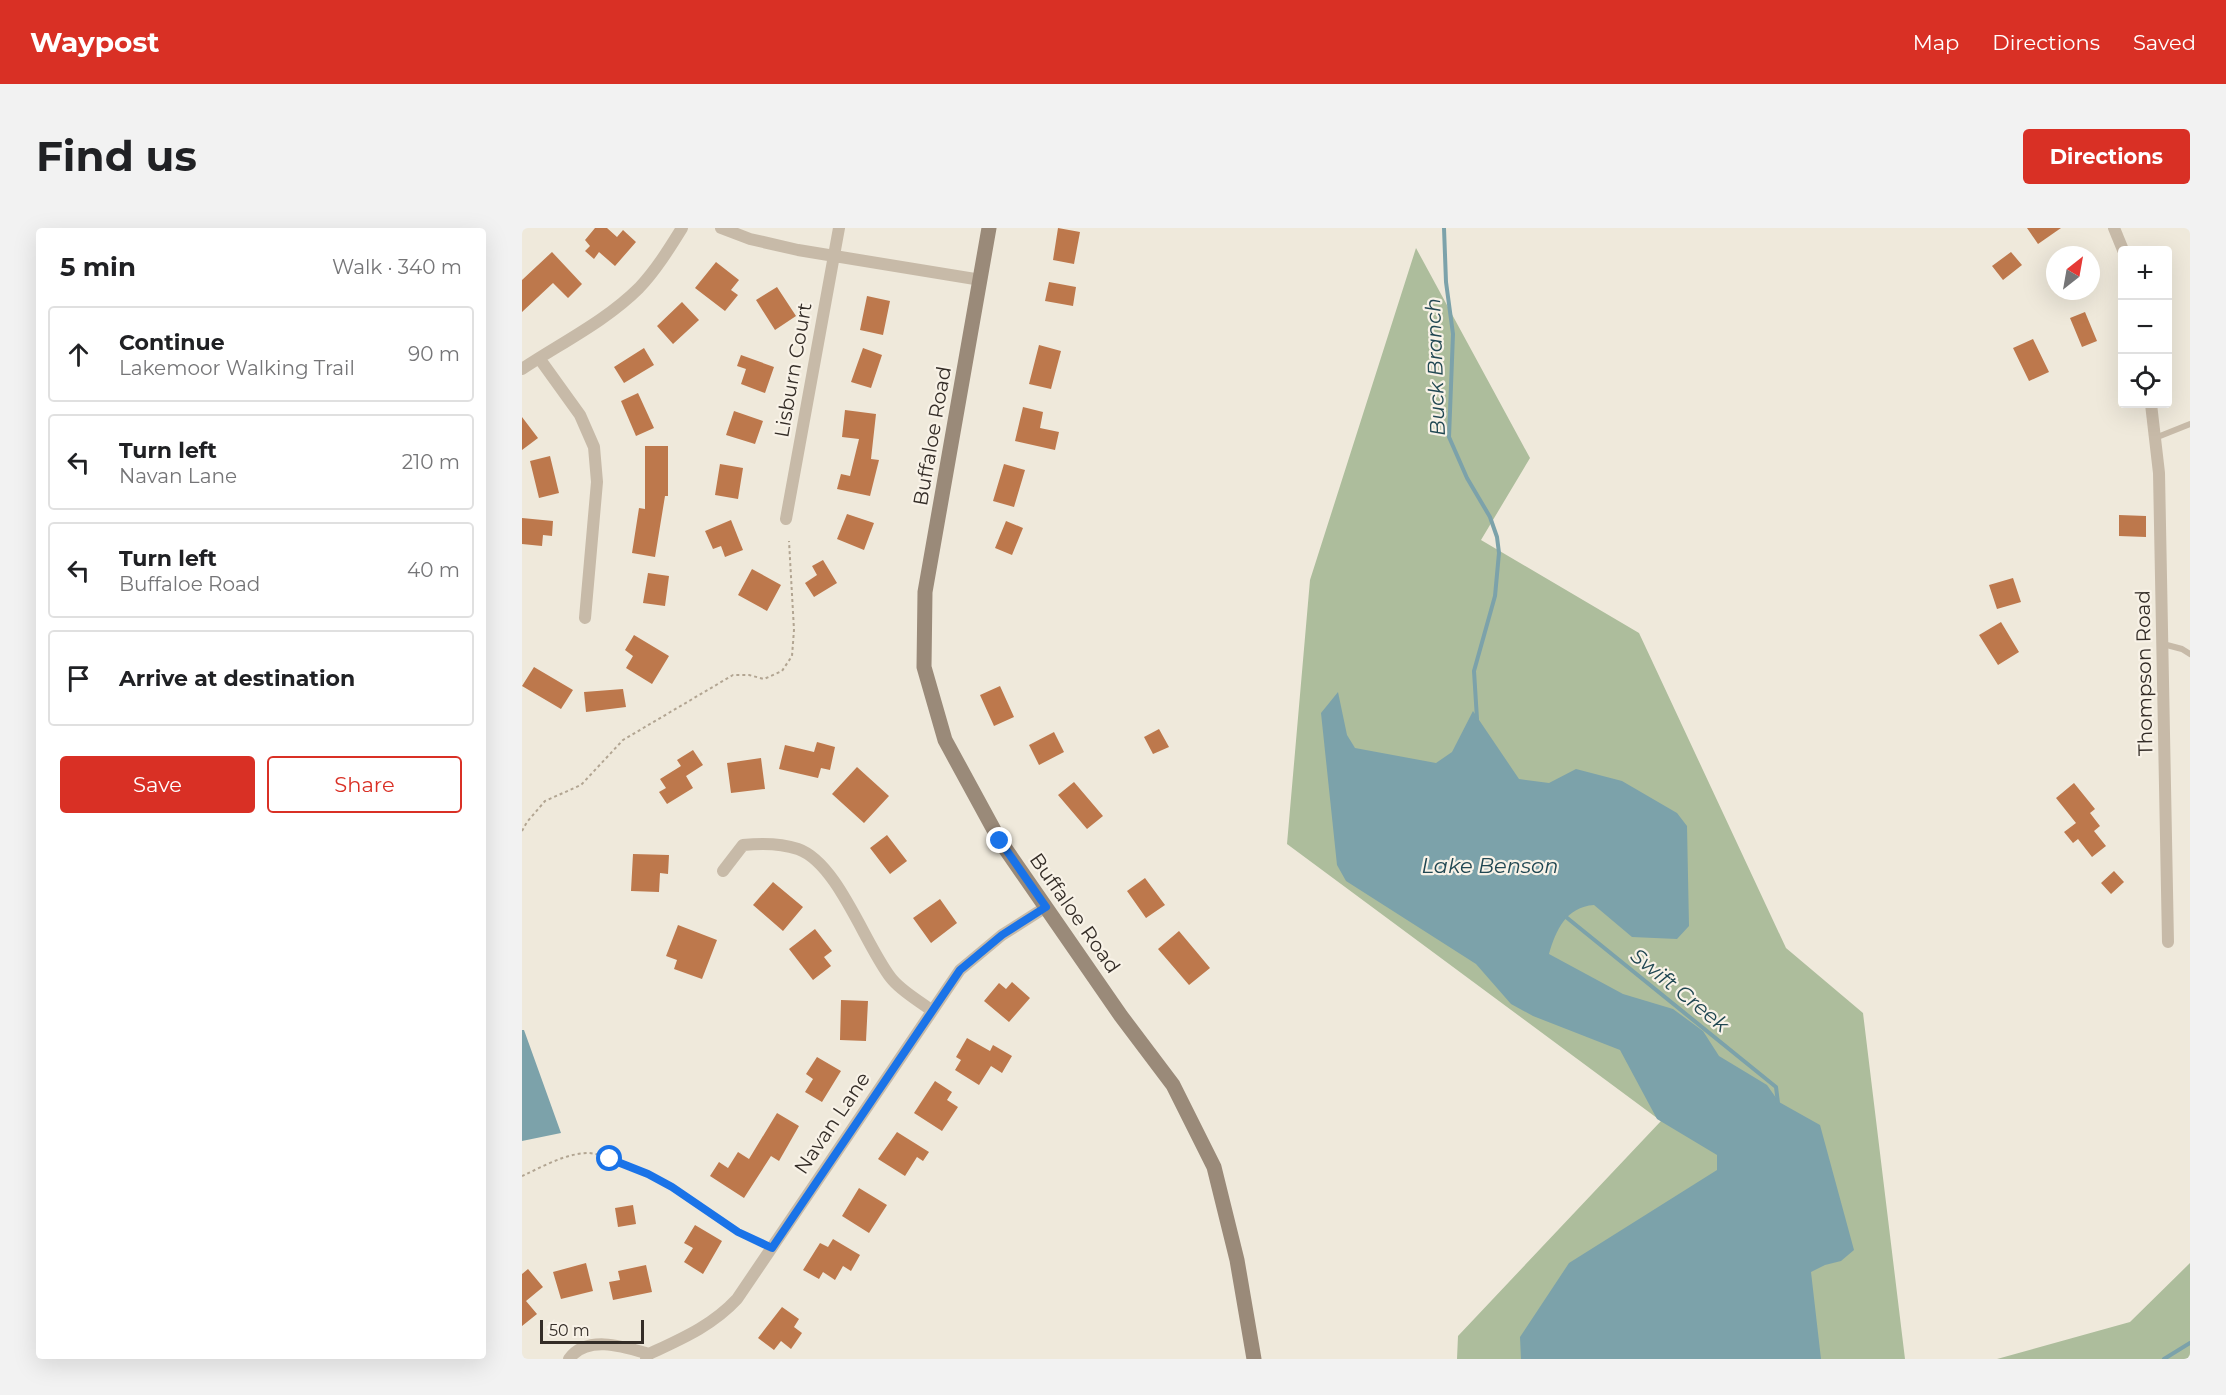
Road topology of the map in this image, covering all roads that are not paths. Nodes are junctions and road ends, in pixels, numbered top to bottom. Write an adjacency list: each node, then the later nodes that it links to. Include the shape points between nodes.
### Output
1 (682, 228): 9 (street, via 655,270 626,300)
2 (721, 228): 7 (street, via 774,245)
3 (838, 228): 7 (street, Lisburn Court)
4 (989, 228): 8 (street, Buffaloe Road)
5 (2114, 228): 6 (street)
6 (2121, 246)
7 (833, 256): 8 (street); 14 (street, Lisburn Court)
8 (981, 280): 19 (street, Buffaloe Road, via 925,592 924,667 945,740 1000,841)
9 (539, 358): 10 (street); 15 (street, via 580,415 594,447 597,482)
10 (522, 369)
11 (2152, 408): 13 (street, Thompson Road)
12 (2190, 424): 13 (lane)
13 (2156, 438): 16 (street, Thompson Road)
14 (786, 519)
15 (585, 618)
16 (2163, 644): 17 (lane); 20 (street, Thompson Road)
17 (2190, 654)
18 (723, 871): 21 (street, via 743,845 766,843 800,849 828,871 893,981)
19 (1046, 907): 21 (street, Navan Lane, via 1002,935 960,970); 24 (street, Buffaloe Road, via 1120,1016 1173,1085 1214,1167 1237,1260)
20 (2168, 942)
21 (931, 1010): 22 (street, Navan Lane, via 728,1310 703,1328)
22 (647, 1357): 23 (street, Navan Lane, via 626,1348 599,1345 580,1349)
23 (569, 1359)
24 (1254, 1359)

